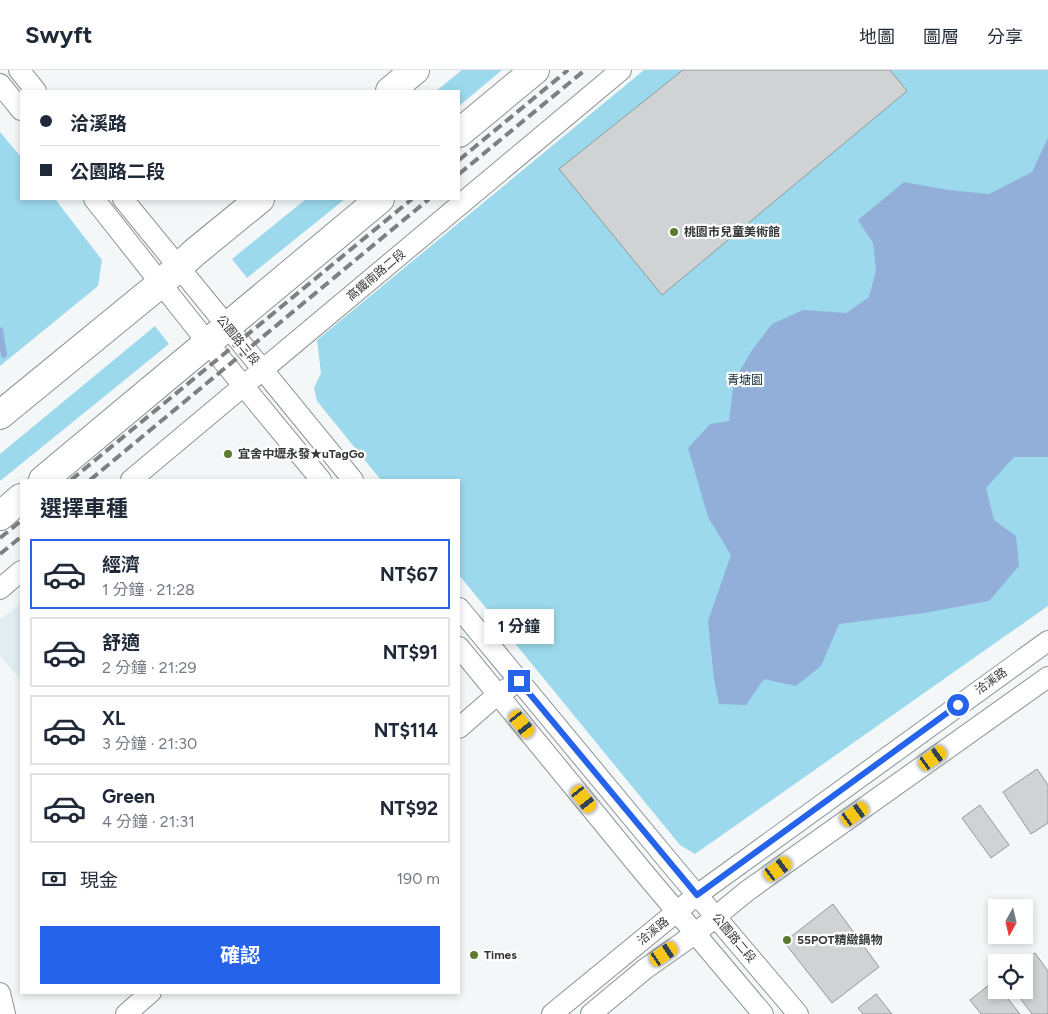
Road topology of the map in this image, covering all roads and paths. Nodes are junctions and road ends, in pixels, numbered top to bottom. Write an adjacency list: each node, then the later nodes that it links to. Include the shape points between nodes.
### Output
1 (19, 70): 6 (street)
2 (416, 70): 7 (street)
3 (535, 70): 9 (street)
4 (621, 70): 16 (street, 高鐵南路二段)
5 (0, 84): 8 (street)
6 (35, 90)
7 (391, 90)
8 (20, 109)
9 (460, 132)
10 (95, 200): 14 (street, 公園路二段, via 139,254)
11 (124, 200): 14 (street, 公園路二段)
12 (259, 200): 14 (street)
13 (379, 200): 15 (street)
14 (169, 276): 15 (street, 公園路二段); 18 (street)
15 (217, 335): 16 (street, 公園路二段); 17 (street, 公園路二段); 19 (street)
16 (262, 370): 17 (street, 高鐵南路二段); 22 (street, 公園路二段)
17 (244, 386): 20 (street, 高鐵南路二段); 21 (street, 公園路二段)
18 (0, 415)
19 (44, 479)
20 (132, 479)
21 (320, 479)
22 (352, 479)
23 (20, 499): 24 (street)
24 (0, 516)
25 (20, 573): 26 (street)
26 (0, 589)
27 (460, 609): 31 (street, 公園路二段)
28 (1048, 641): 34 (street, 洽溪路)
29 (460, 648): 32 (street, 公園路二段)
30 (1048, 677): 36 (street, 洽溪路)
31 (519, 681): 32 (street); 34 (street, 公園路二段)
32 (498, 694): 33 (street); 35 (street, 公園路二段)
33 (460, 727)
34 (697, 895): 35 (street, 洽溪路); 36 (street, 公園路二段)
35 (677, 912): 37 (street, 公園路二段); 42 (street, 洽溪路)
36 (716, 915): 37 (street, 洽溪路); 45 (street, 公園路二段)
37 (696, 933): 43 (street, 洽溪路, via 645,969); 44 (street, 公園路二段)
38 (0, 993): 40 (street)
39 (149, 994): 41 (street)
40 (5, 1014)
41 (126, 1014)
42 (552, 1014)
43 (591, 1014)
44 (763, 1014)
45 (798, 1014)

